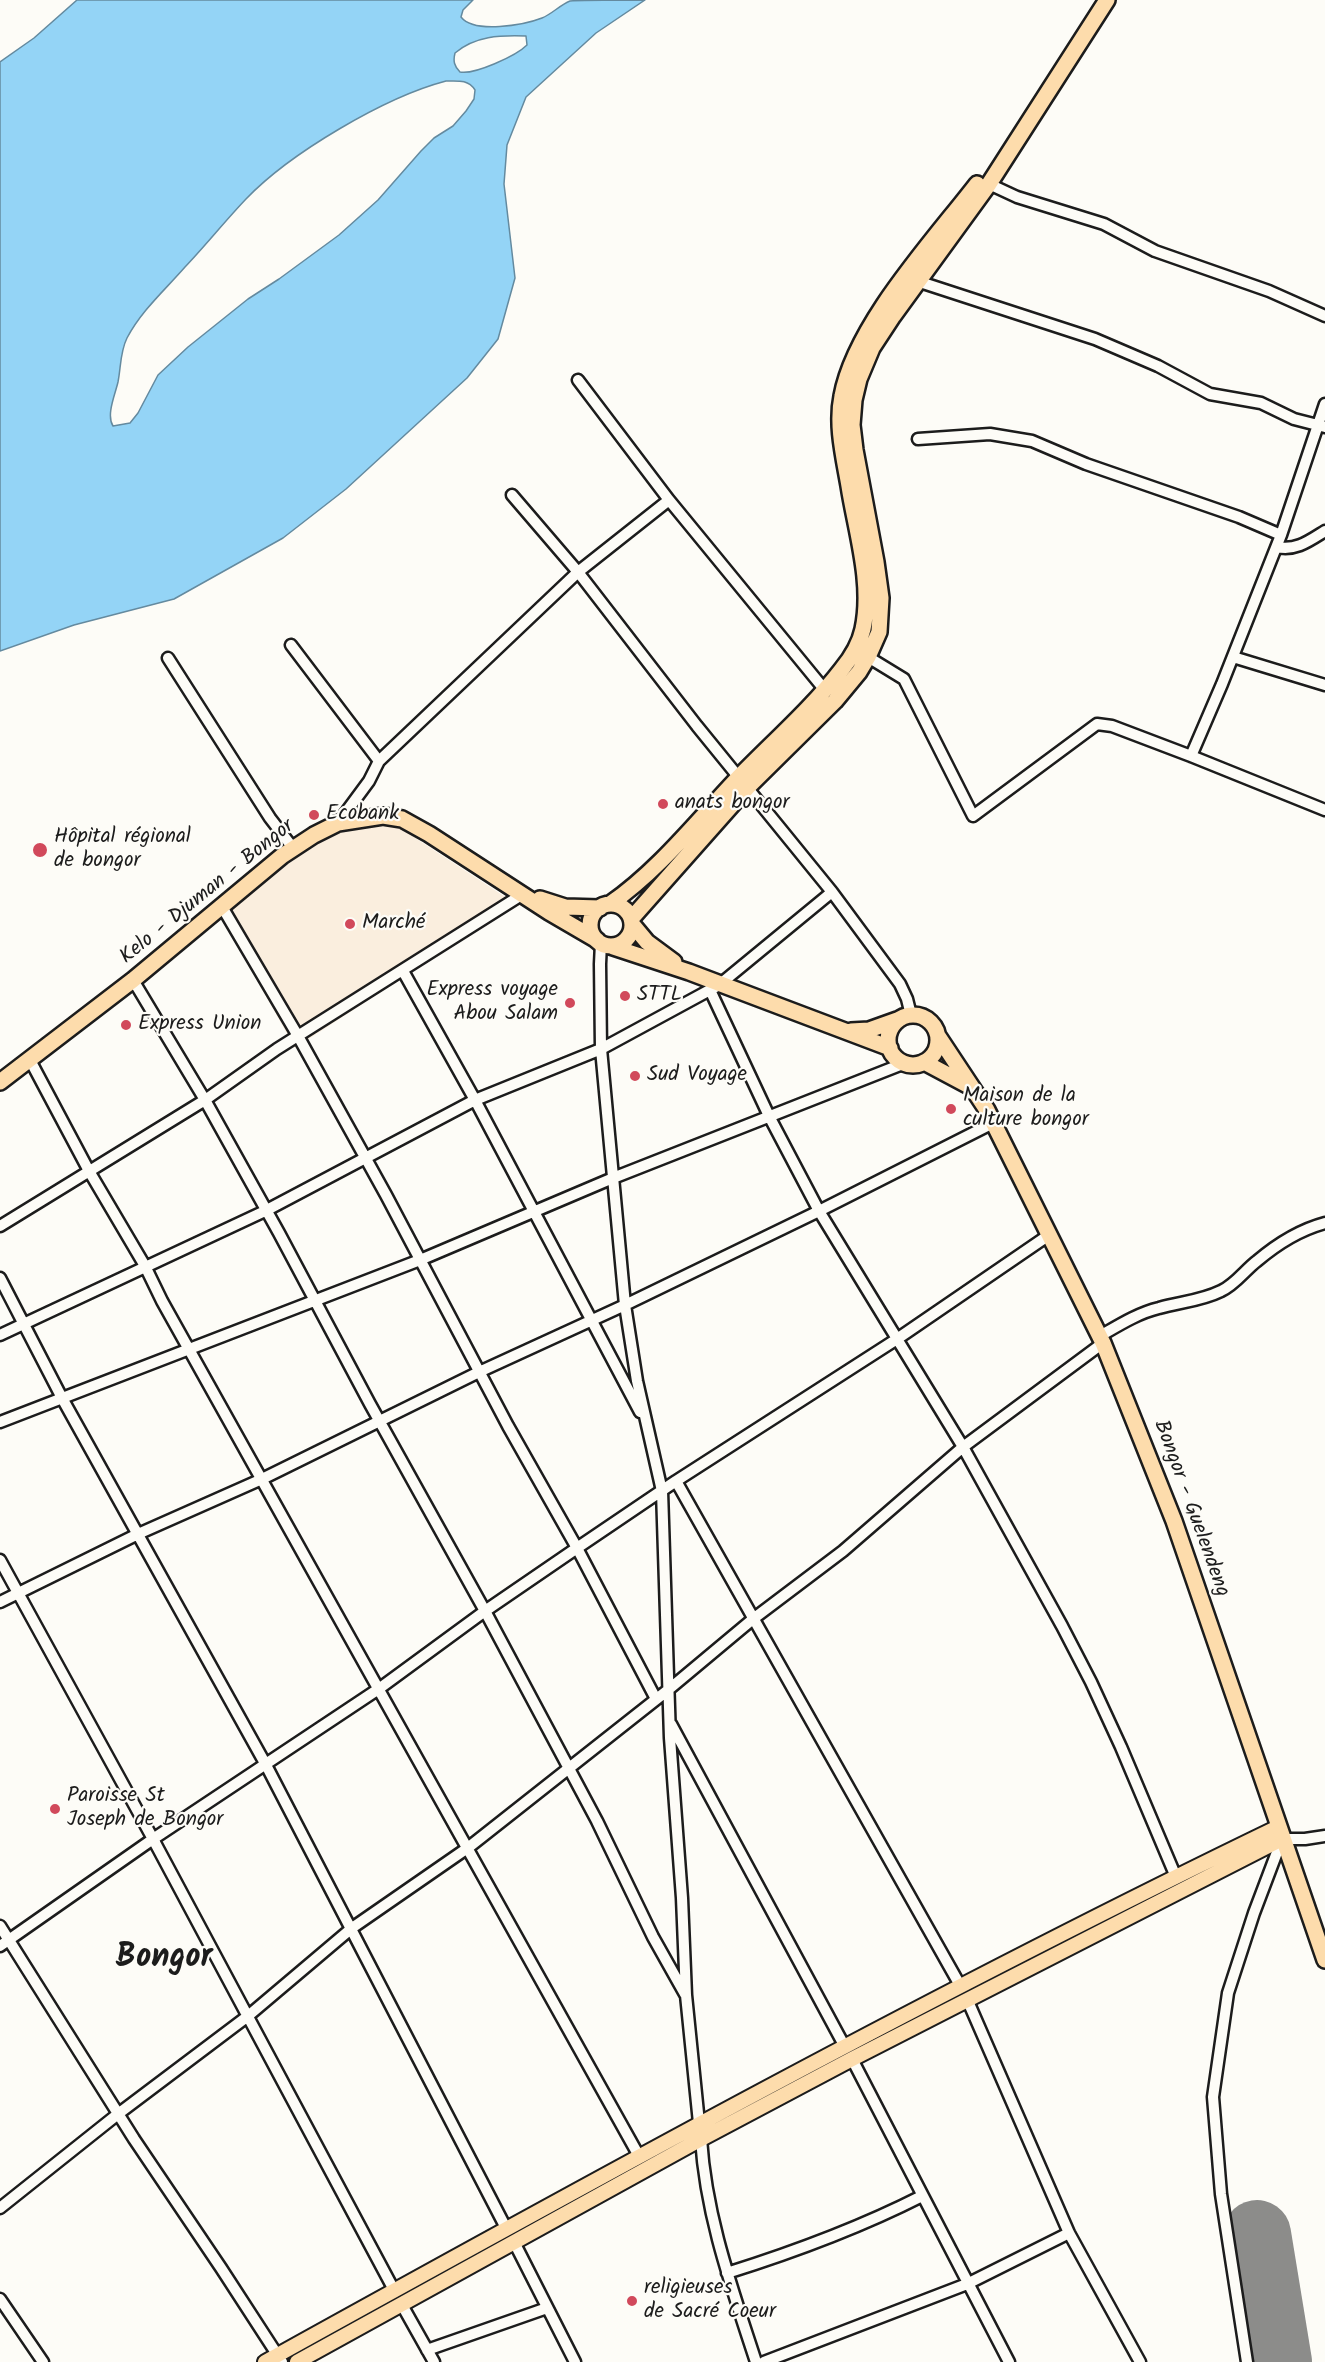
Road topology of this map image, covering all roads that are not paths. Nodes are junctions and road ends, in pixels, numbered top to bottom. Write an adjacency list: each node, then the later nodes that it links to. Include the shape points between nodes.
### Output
1 (1107, 0): 2 (highway)
2 (1032, 116): 3 (highway); 21 (highway, via 887,302 861,341 847,372 840,424 866,601 863,630 854,651)
3 (989, 184): 4 (highway); 5 (street, via 1104,224 1155,251 1269,291)
4 (920, 282): 8 (street, via 1095,339 1210,394 1261,404); 17 (highway, via 872,348 854,400 855,450 881,598 879,632)
5 (1325, 316)
6 (578, 380): 11 (street)
7 (1325, 404): 8 (street)
8 (1322, 426): 13 (street)
9 (918, 439): 13 (street, via 990,434 1032,441)
10 (512, 495): 15 (street)
11 (669, 500): 15 (street); 21 (street)
12 (1325, 531): 14 (street, via 1302,546)
13 (1281, 536): 14 (street)
14 (1277, 547): 18 (street)
15 (578, 572): 23 (street); 24 (street)
16 (291, 645): 23 (street)
17 (868, 657): 22 (street, via 904,679 973,816 1097,724); 24 (highway, via 835,701)
18 (1233, 657): 20 (street); 22 (street)
19 (168, 658): 27 (street)
20 (1325, 685)
21 (824, 690): 24 (highway)
22 (1191, 756): 25 (street)
23 (380, 761): 26 (street)
24 (743, 783): 28 (street); 31 (highway, via 651,871); 32 (highway)
25 (1325, 810)
26 (338, 824): 27 (highway, Kelo - Djuman - Bongor); 29 (highway, Kelo - Djuman - Bongor, via 383,816 402,819)
27 (293, 848): 30 (highway, Kelo - Djuman - Bongor)
28 (832, 892): 37 (street); 38 (street, via 900,984 907,999)
29 (522, 894): 31 (highway, Kelo - Djuman - Bongor, via 565,907); 33 (highway, Kelo - Djuman - Bongor); 34 (street)
30 (222, 905): 36 (highway, Kelo - Djuman - Bongor); 40 (street)
31 (605, 906): 32 (highway, via 625,910); 33 (highway, via 591,921 592,931)
32 (632, 922): 33 (highway, via 626,940 615,945); 35 (highway, Kelo - Djuman - Bongor, via 647,942)
33 (603, 943): 35 (highway, Kelo - Djuman - Bongor); 43 (street)
34 (403, 971): 40 (street); 50 (street)
35 (689, 972): 37 (highway, Kelo - Djuman - Bongor)
36 (133, 980): 44 (highway, Kelo - Djuman - Bongor); 49 (street)
37 (714, 987): 39 (highway, Kelo - Djuman - Bongor); 43 (street); 51 (street)
38 (904, 1018): 39 (highway, via 869,1030); 41 (highway, via 926,1018); 42 (highway, via 890,1033)
39 (842, 1031): 42 (highway, Kelo - Djuman - Bongor)
40 (298, 1036): 49 (street); 53 (street)
41 (938, 1036): 45 (highway, via 935,1052); 48 (highway, Bongor - Guelendeng)
42 (890, 1048): 46 (highway)
43 (601, 1049): 50 (street); 55 (street)
44 (30, 1060): 47 (highway, Kelo - Djuman - Bongor); 54 (street)
45 (924, 1062): 46 (highway); 48 (highway)
46 (905, 1063): 51 (street)
47 (0, 1082)
48 (974, 1089): 52 (highway, Bongor - Guelendeng)
49 (205, 1100): 54 (street); 56 (street)
50 (475, 1100): 53 (street); 58 (street)
51 (769, 1116): 55 (street); 57 (street)
52 (993, 1123): 57 (street); 61 (highway, Bongor - Guelendeng)
53 (366, 1159): 56 (street); 62 (street)
54 (89, 1171): 60 (street); 63 (street)
55 (613, 1178): 58 (street); 66 (street)
56 (265, 1211): 63 (street); 65 (street)
57 (819, 1211): 66 (street); 70 (street)
58 (534, 1212): 62 (street); 67 (street)
59 (1325, 1223): 71 (street, via 1294,1234 1225,1290 1134,1317)
60 (0, 1226)
61 (1049, 1235): 70 (street); 71 (highway, Bongor - Guelendeng)
62 (420, 1260): 65 (street); 73 (street)
63 (145, 1266): 68 (street); 72 (street)
64 (0, 1278): 68 (street)
65 (314, 1302): 72 (street); 76 (street)
66 (625, 1305): 67 (street); 77 (street)
67 (591, 1319): 73 (street); 77 (street)
68 (24, 1324): 69 (street); 74 (street)
69 (0, 1335)
70 (897, 1339): 78 (street); 80 (street)
71 (1102, 1339): 78 (street); 95 (highway, Bongor - Guelendeng, via 1174,1521)
72 (190, 1349): 74 (street); 79 (street)
73 (479, 1372): 76 (street); 83 (street)
74 (62, 1398): 75 (street); 82 (street)
75 (0, 1422)
76 (380, 1422): 79 (street); 87 (street)
77 (646, 1424): 81 (street)
78 (963, 1447): 88 (street, via 843,1551); 99 (street, via 1091,1682)
79 (262, 1479): 82 (street); 89 (street)
80 (676, 1481): 81 (street); 88 (street)
81 (662, 1491): 83 (street); 90 (street)
82 (138, 1534): 85 (street); 93 (street)
83 (577, 1548): 87 (street); 91 (street)
84 (0, 1560): 85 (street)
85 (18, 1594): 86 (street); 97 (street)
86 (0, 1602)
87 (485, 1611): 89 (street); 94 (street)
88 (753, 1619): 90 (street); 104 (street)
89 (380, 1688): 93 (street); 98 (street)
90 (668, 1690): 91 (street); 92 (street)
91 (656, 1699): 94 (street)
92 (669, 1721): 105 (street); 109 (street)
93 (266, 1765): 97 (street); 101 (street)
94 (568, 1768): 98 (street); 105 (street)
95 (1280, 1833): 96 (street); 99 (main road); 103 (highway, Bongor - Guelendeng); 104 (main road); 137 (street, via 1228,1993 1213,2097 1221,2193)
96 (1325, 1836)
97 (153, 1839): 102 (street); 106 (street)
98 (469, 1846): 101 (street); 113 (street)
99 (1176, 1877): 104 (main road)
100 (0, 1926): 102 (street)
101 (352, 1928): 106 (street); 118 (street)
102 (4, 1943): 110 (street)
103 (1325, 1960)
104 (964, 1993): 107 (main road); 108 (main road); 119 (street)
105 (686, 1995): 111 (street)
106 (248, 2016): 110 (street); 123 (street)
107 (892, 2022): 108 (main road); 109 (main road)
108 (899, 2036): 109 (main road)
109 (849, 2053): 111 (main road); 112 (main road); 115 (street)
110 (118, 2114): 117 (street); 128 (street)
111 (699, 2123): 113 (main road)
112 (701, 2139): 116 (main road); 121 (street, via 705,2187)
113 (639, 2156): 114 (main road)
114 (576, 2191): 116 (main road); 118 (main road)
115 (922, 2196): 121 (street, via 866,2225); 122 (street)
116 (581, 2205): 120 (main road)
117 (0, 2208)
118 (506, 2228): 123 (main road)
119 (1069, 2233): 122 (street); 136 (street)
120 (514, 2242): 124 (main road); 126 (street)
121 (727, 2272): 133 (street)
122 (967, 2284): 134 (street); 135 (street)
123 (394, 2290): 128 (main road)
124 (402, 2305): 127 (street); 130 (main road)
125 (2, 2306): 129 (street)
126 (547, 2308): 127 (street); 132 (street)
127 (427, 2350): 131 (street)
128 (275, 2360)
129 (43, 2362)
130 (297, 2362)
131 (434, 2362)
132 (575, 2362)
133 (756, 2362)
134 (764, 2362)
135 (1009, 2362)
136 (1140, 2362)
137 (1247, 2362)

